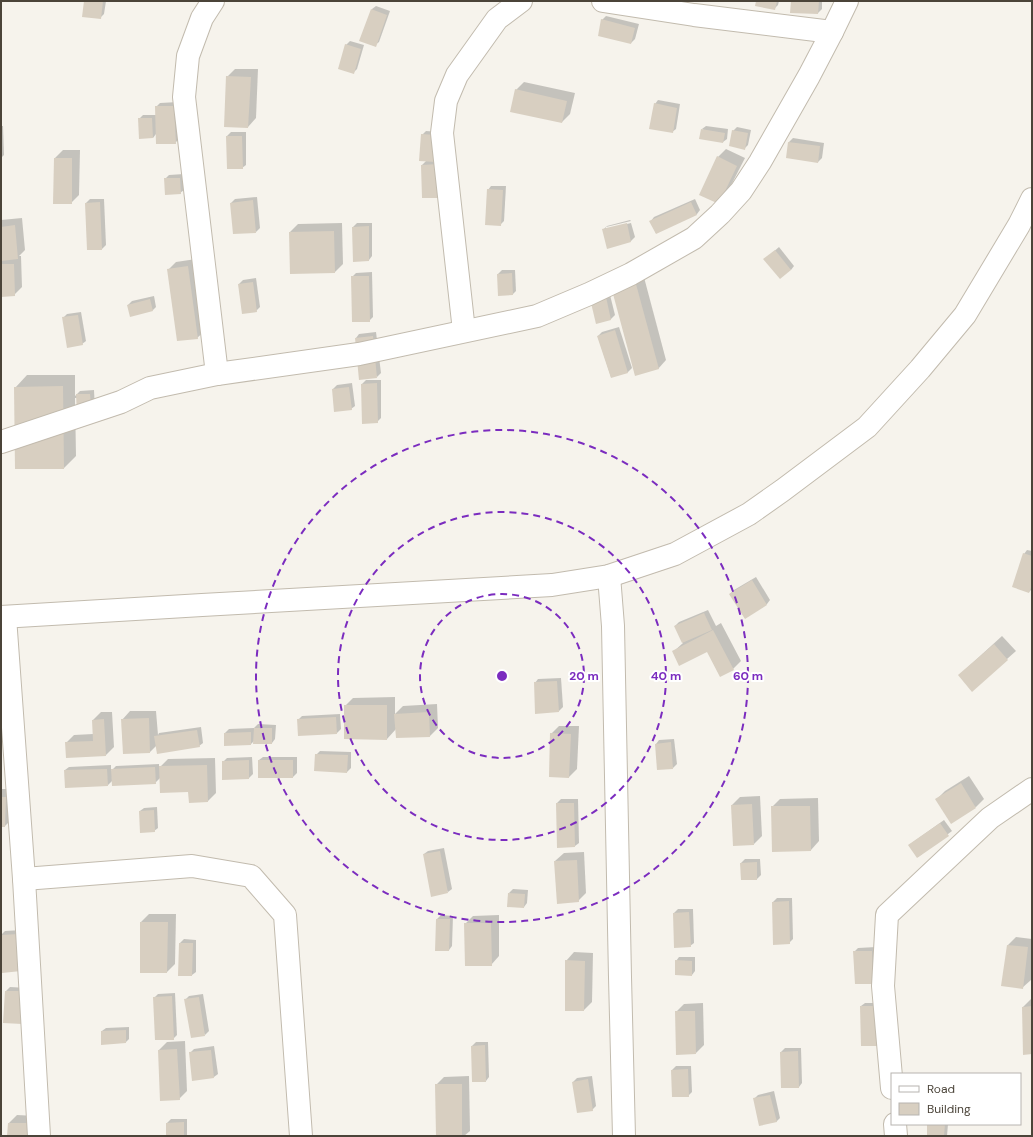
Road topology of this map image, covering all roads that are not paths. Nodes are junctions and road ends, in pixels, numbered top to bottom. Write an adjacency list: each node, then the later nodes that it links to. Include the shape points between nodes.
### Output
1 (213, 1): 8 (street, via 202,18 188,56 184,97)
2 (521, 1): 7 (street, via 496,19 457,75 446,101 442,133)
3 (603, 1): 5 (street)
4 (847, 1): 5 (street)
5 (832, 32): 7 (street, via 753,174 741,191 694,238 631,274 537,316)
6 (1032, 199): 10 (street, via 965,315 920,370 867,427 749,514 675,554)
7 (464, 331): 8 (street, via 359,354)
8 (218, 374): 9 (street, via 150,388 121,402)
9 (1, 442)
10 (609, 576): 11 (street, via 552,584); 18 (street, via 613,626)
11 (3, 617): 13 (street)
12 (1032, 789): 14 (street, via 990,818 887,915 883,986)
13 (24, 879): 16 (street); 17 (street, via 192,866 251,876 285,915)
14 (891, 1077)
15 (895, 1125): 19 (street)
16 (39, 1136)
17 (301, 1136)
18 (624, 1136)
19 (896, 1136)

